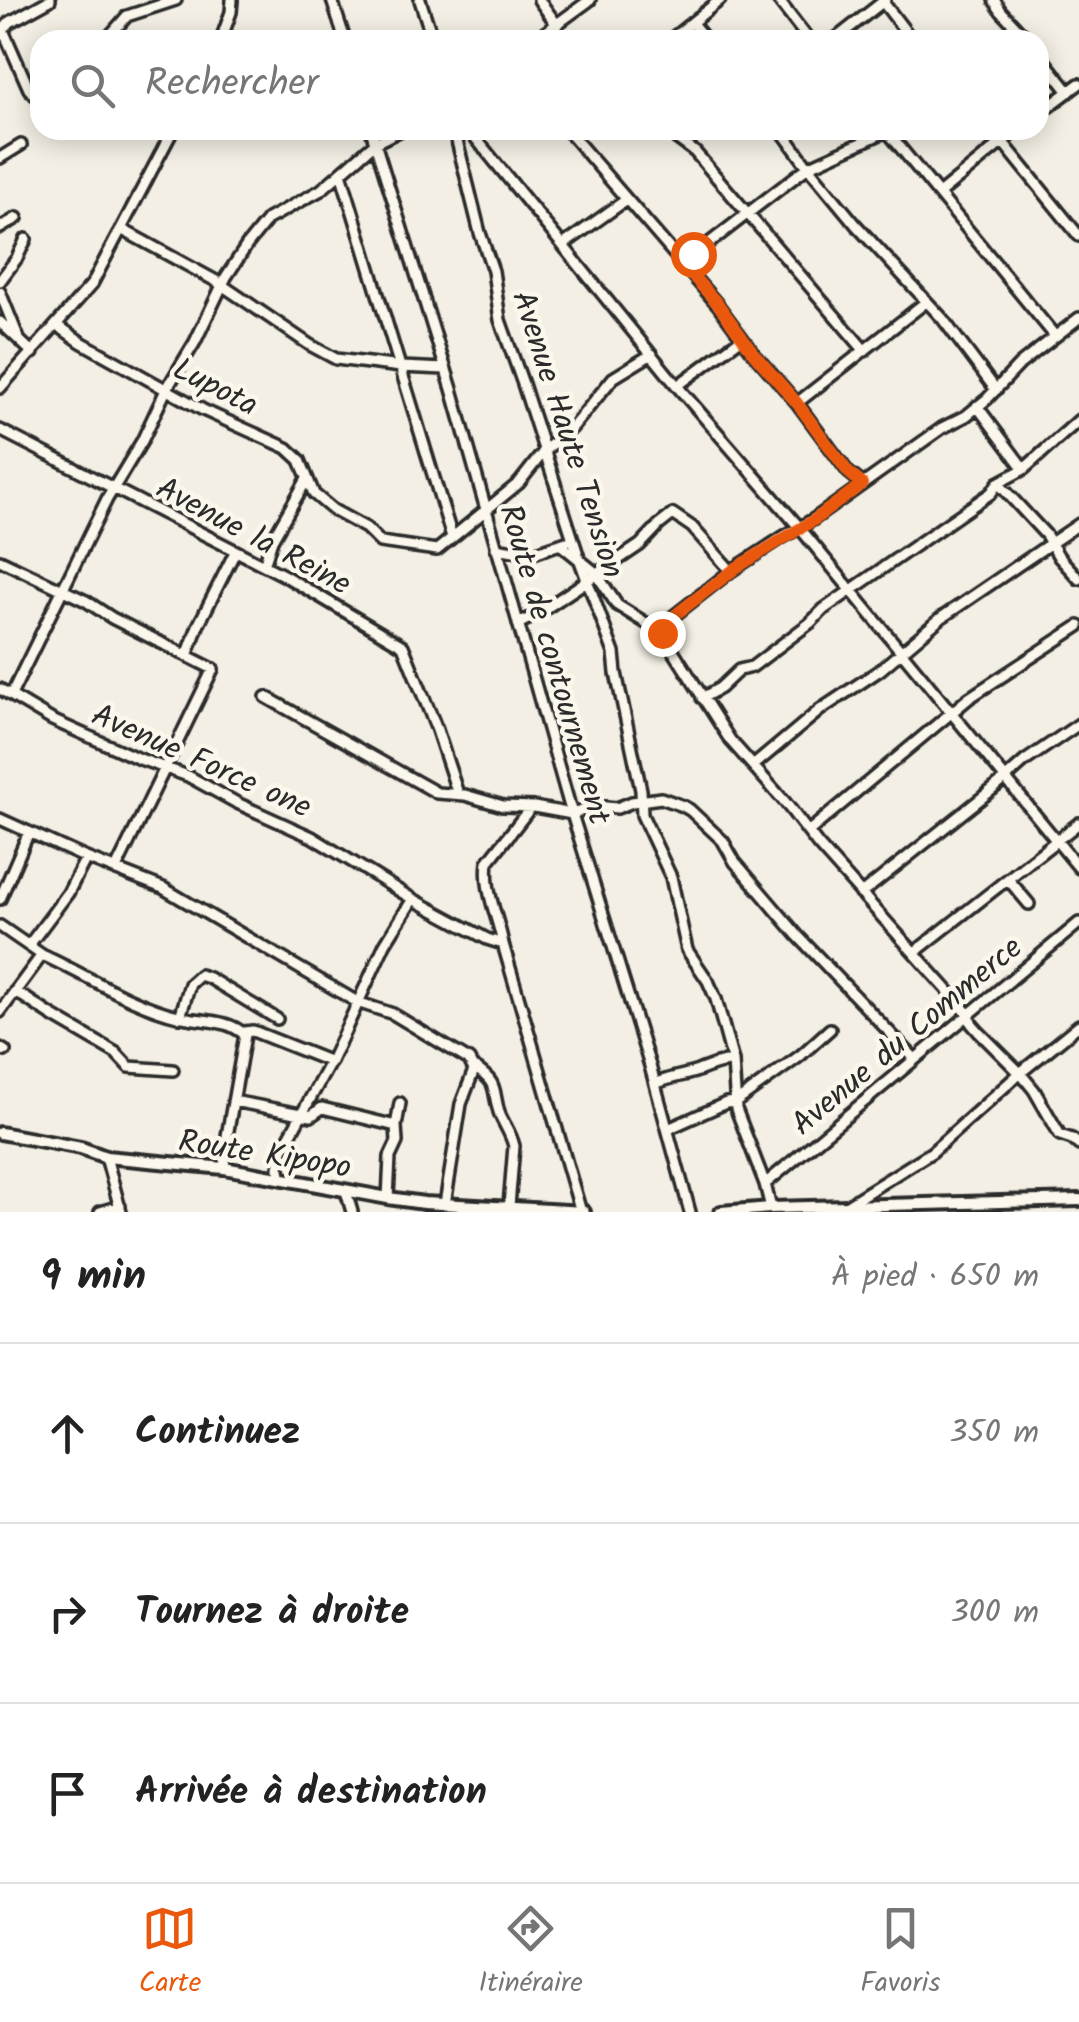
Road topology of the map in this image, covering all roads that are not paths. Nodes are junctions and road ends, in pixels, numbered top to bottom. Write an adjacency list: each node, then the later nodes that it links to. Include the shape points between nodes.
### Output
1 (50, 0): 27 (street, via 3,30)
2 (176, 0): 14 (street, via 127,16)
3 (232, 0): 15 (street)
4 (332, 0): 16 (street)
5 (420, 0): 17 (street)
6 (539, 0): 13 (street)
7 (590, 0): 13 (street)
8 (720, 0): 12 (street)
9 (778, 0): 21 (street)
10 (994, 0): 24 (street)
11 (884, 1): 22 (street); 23 (street)
12 (692, 22): 19 (street); 20 (street)
13 (557, 24): 18 (street)
14 (115, 30)
15 (225, 30)
16 (342, 30)
17 (430, 30)
18 (549, 30)
19 (682, 30)
20 (698, 30)
21 (801, 30)
22 (847, 30)
23 (905, 30)
24 (1019, 30)
25 (1049, 67): 28 (street)
26 (1079, 84): 28 (street)
27 (30, 90)
28 (1069, 92): 29 (street)
29 (1049, 107)
30 (167, 140): 51 (street)
31 (374, 140): 41 (street, Route de contournement)
32 (381, 140): 41 (street)
33 (456, 140): 79 (street, Avenue Haute Tension, via 500,320)
34 (477, 140): 54 (street)
35 (575, 140): 47 (street)
36 (679, 140): 48 (street)
37 (788, 140): 44 (street)
38 (865, 140): 44 (street)
39 (894, 140): 46 (street)
40 (1002, 141): 46 (street); 52 (street)
41 (375, 143): 45 (street); 70 (street, Route de contournement)
42 (20, 145): 43 (street)
43 (0, 158)
44 (808, 167): 48 (street); 59 (street)
45 (342, 172): 57 (street, via 264,223); 69 (street)
46 (939, 194): 63 (street)
47 (626, 200): 54 (street); 55 (street)
48 (747, 214): 55 (street); 66 (street)
49 (17, 218): 50 (street)
50 (0, 228)
51 (120, 229): 57 (street); 62 (street, via 92,284)
52 (1079, 236)
53 (26, 239): 56 (street)
54 (563, 245): 68 (street)
55 (682, 264): 64 (street)
56 (0, 280)
57 (222, 286): 69 (street, via 336,358); 73 (street)
58 (0, 292): 65 (street)
59 (926, 302): 66 (street); 74 (street)
60 (1079, 318): 63 (street)
61 (0, 322): 65 (street)
62 (57, 325): 67 (street); 73 (street, Lupota)
63 (1055, 336): 74 (street)
64 (742, 338): 71 (street); 75 (street)
65 (19, 339): 67 (street)
66 (865, 351): 75 (street)
67 (33, 353): 72 (street)
68 (652, 354): 71 (street); 79 (street, via 613,378)
69 (400, 367): 70 (street); 88 (street)
70 (445, 369): 85 (street, Route de contournement)
71 (676, 386): 87 (street)
72 (0, 388)
73 (166, 390): 81 (street, Lupota, via 282,445); 84 (street)
74 (996, 390): 76 (street)
75 (797, 403): 83 (street)
76 (977, 406): 80 (street); 83 (street)
77 (1079, 420): 80 (street)
78 (0, 430): 84 (street, Avenue la Reine)
79 (545, 450): 85 (street); 89 (street, Avenue Haute Tension)
80 (1024, 469): 82 (street)
81 (308, 478): 88 (street, Lupota, via 333,510 380,542 437,550); 96 (street)
82 (998, 483): 90 (street); 101 (street)
83 (862, 484): 87 (street)
84 (112, 490): 93 (street, Avenue la Reine); 100 (street)
85 (486, 512): 88 (street); 92 (street, Route de contournement)
86 (1079, 524): 90 (street)
87 (799, 527): 97 (street); 101 (street)
88 (452, 537)
89 (573, 540): 91 (street); 95 (street, Avenue Haute Tension)
90 (1051, 543): 99 (street); 105 (street)
91 (560, 544): 92 (street, via 531,554); 95 (street)
92 (496, 548): 102 (street, Route de contournement)
93 (236, 552): 96 (street, Avenue la Reine); 106 (street)
94 (0, 560): 100 (street)
95 (580, 561): 98 (street, Avenue Haute Tension)
96 (264, 565): 116 (street, Avenue la Reine, via 402,646)
97 (731, 572): 98 (street, via 674,514); 104 (street)
98 (592, 576): 102 (street); 104 (street, via 626,612); 117 (street, Avenue Haute Tension, via 615,657)
99 (1079, 579)
100 (61, 590): 106 (street); 108 (street)
101 (850, 590): 105 (street); 110 (street)
102 (518, 624): 119 (street, Route de contournement)
103 (1079, 626): 111 (street)
104 (657, 629): 110 (street)
105 (900, 650): 111 (street); 113 (street)
106 (187, 656): 114 (street, via 214,669)
107 (0, 689): 108 (street, Avenue Force one)
108 (11, 695): 114 (street, Avenue Force one, via 52,720)
109 (266, 697): 116 (street, via 427,788)
110 (702, 698): 113 (street)
111 (951, 713): 115 (street); 123 (street)
112 (1079, 724): 115 (street)
113 (753, 766): 123 (street)
114 (166, 768): 127 (street); 130 (street, Avenue Force one, via 312,836)
115 (1005, 778): 124 (street); 129 (street)
116 (458, 794): 118 (street)
117 (640, 801): 119 (street); 148 (street, via 661,798 690,810); 149 (street, Avenue Haute Tension, via 671,877 687,950 714,992)
118 (531, 807): 119 (street); 135 (street, via 486,866)
119 (572, 814): 154 (street, Route de contournement)
120 (0, 818): 122 (street)
121 (1079, 824): 124 (street)
122 (29, 832): 125 (street); 131 (street)
123 (808, 832): 129 (street)
124 (1056, 841): 126 (street); 128 (street)
125 (86, 858): 127 (street); 136 (street)
126 (1079, 868)
127 (116, 869): 140 (street, via 163,888)
128 (1008, 879): 132 (street); 137 (street)
129 (861, 894): 137 (street)
130 (412, 898): 135 (street, Avenue Force one); 140 (street)
131 (0, 899)
132 (1028, 904)
133 (1079, 924): 142 (street, Avenue du Commerce)
134 (0, 926): 136 (street)
135 (502, 944): 179 (street)
136 (30, 945): 138 (street)
137 (915, 952): 142 (street)
138 (42, 955): 139 (street); 143 (street)
139 (15, 991): 141 (street); 152 (street, via 129,1067)
140 (357, 1002): 150 (street); 151 (street, via 416,1026)
141 (0, 1012)
142 (968, 1014): 148 (street, Avenue du Commerce); 153 (street)
143 (180, 1017): 144 (street, via 190,984 200,975); 147 (street)
144 (277, 1019)
145 (1079, 1025): 153 (street)
146 (830, 1029): 157 (street)
147 (244, 1032): 150 (street); 155 (street)
148 (914, 1059): 166 (street, Avenue du Commerce)
149 (733, 1061): 154 (street); 157 (street, Avenue Haute Tension)
150 (331, 1062): 158 (street)
151 (474, 1067): 170 (street, via 460,1104); 171 (street, via 495,1086 512,1138)
152 (173, 1070)
153 (1020, 1073): 162 (street, via 1060,1135); 172 (street, via 932,1152)
154 (655, 1084): 160 (street, Route de contournement)
155 (233, 1101): 158 (street); 164 (street)
156 (400, 1102): 159 (street)
157 (736, 1102): 160 (street); 166 (street, Avenue Haute Tension)
158 (303, 1114): 159 (street, via 322,1108); 165 (street, via 282,1150)
159 (396, 1126): 168 (street)
160 (668, 1129): 180 (street, Route de contournement)
161 (0, 1133): 163 (main road, Route Kipopo)
162 (1079, 1145)
163 (106, 1156): 164 (main road, Route Kipopo); 175 (street)
164 (224, 1168): 165 (main road, Route Kipopo)
165 (280, 1177): 167 (main road, Route Kipopo)
166 (766, 1184): 174 (street, Avenue Haute Tension)
167 (346, 1192): 168 (main road, Route Kipopo); 178 (street)
168 (388, 1198): 170 (main road, Route Kipopo)
169 (1079, 1200): 173 (main road)
170 (445, 1204): 171 (main road, Route Kipopo)
171 (509, 1206): 179 (main road, Route Kipopo)
172 (844, 1206): 174 (main road); 176 (main road)
173 (1026, 1207): 176 (main road, via 945,1203)
174 (771, 1208): 181 (main road)
175 (120, 1209): 177 (street)
176 (887, 1209)
177 (100, 1212)
178 (350, 1212)
179 (582, 1212)
180 (690, 1212)
181 (721, 1212)

